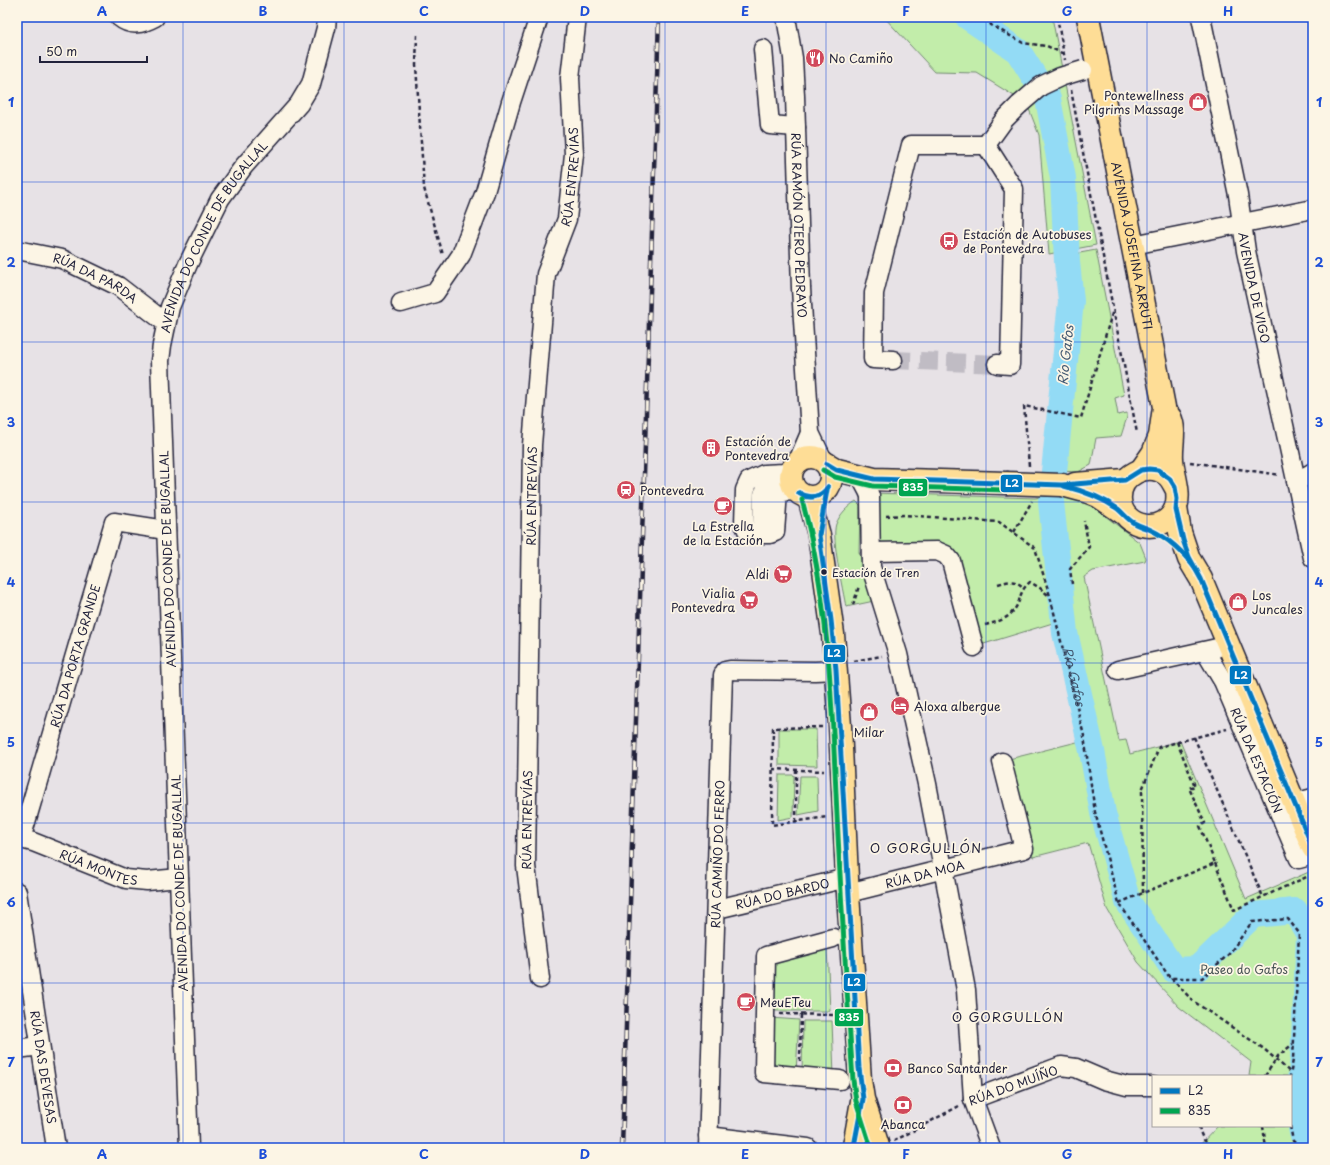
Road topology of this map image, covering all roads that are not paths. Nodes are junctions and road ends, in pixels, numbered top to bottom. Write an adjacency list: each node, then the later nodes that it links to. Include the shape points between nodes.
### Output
1 (119, 17): 2 (street, via 125,22 142,24)
2 (155, 17)
3 (327, 17): 18 (street, AVENIDA DO CONDE DE BUGALLAL, via 311,84 299,104 244,166 220,198 188,264)
4 (538, 17): 17 (street, via 485,192 462,255 435,293)
5 (577, 17): 54 (street, RÚA ENTREVÍAS, via 570,78 574,154 567,219 546,274 532,445 526,866)
6 (786, 17): 11 (street, RÚA RAMÓN OTERO PEDRAYO, via 793,58)
7 (1088, 17): 10 (main road, AVENIDA JOSEFINA ARRUTI)
8 (1201, 17): 14 (street, AVENIDA DE VIGO)
9 (763, 49): 11 (street, via 770,125)
10 (1090, 68): 12 (street, bridge, via 1041,86 1004,120); 15 (main road, AVENIDA JOSEFINA ARRUTI)
11 (796, 127): 22 (street, RÚA RAMÓN OTERO PEDRAYO, via 801,288)
12 (986, 145): 19 (street, via 911,145 874,293 873,359); 20 (street, via 1014,188 1010,365)
13 (1313, 209): 14 (street)
14 (1243, 223): 15 (street); 28 (street, AVENIDA DE VIGO, via 1246,251)
15 (1133, 245): 21 (main road, AVENIDA JOSEFINA ARRUTI)
16 (17, 250): 18 (street, RÚA DA PARDA, via 62,259 118,286)
17 (401, 303)
18 (166, 323): 34 (street, AVENIDA DO CONDE DE BUGALLAL, via 160,361)
19 (893, 360)
20 (997, 364)
21 (1164, 407): 26 (main road, AVENIDA JOSEFINA ARRUTI, via 1160,436 1152,453); 31 (main road, RÚA DA ESTACIÓN, via 1171,418 1173,430 1172,459)
22 (810, 433): 23 (street, RÚA RAMÓN OTERO PEDRAYO); 29 (street, RÚA RAMÓN OTERO PEDRAYO)
23 (825, 462): 27 (main road, via 837,470); 29 (main road, via 831,470 832,477); 29 (main road, via 810,457 804,458)
24 (1313, 472): 28 (street)
25 (764, 474): 29 (street, via 784,473); 29 (street, via 756,490 758,526 763,494 770,485); 29 (street, via 750,481 745,490 744,524 749,534 775,532 778,492)
26 (1133, 475): 30 (main road); 31 (main road, via 1150,469 1167,475 1173,482); 32 (main road, via 1121,487 1119,496)
27 (866, 478): 29 (main road); 30 (main road, bridge); 35 (street, via 870,496)
28 (1296, 482): 36 (street, AVENIDA DE VIGO)
29 (806, 483): 41 (main road, via 819,535 831,620)
30 (1062, 485): 32 (main road, via 1098,496)
31 (1176, 499): 33 (main road, via 1171,516 1163,523); 37 (main road, RÚA DA ESTACIÓN, via 1180,532)
32 (1123, 512): 33 (main road, via 1135,524)
33 (1143, 526): 37 (main road, RÚA DA ESTACIÓN, via 1167,540)
34 (166, 530): 45 (street, RÚA DA PORTA GRANDE, via 114,522); 49 (street, AVENIDA DO CONDE DE BUGALLAL)
35 (871, 552): 39 (street, via 937,551 946,555 951,561); 48 (street, via 870,567 898,654)
36 (1313, 558)
37 (1189, 559): 38 (main road, RÚA DA ESTACIÓN, via 1202,579)
38 (1229, 646): 40 (street); 44 (main road, RÚA DA ESTACIÓN)
39 (974, 647)
40 (1205, 650): 42 (street); 47 (street, RÚA DA ESTACIÓN, via 1223,681 1299,859)
41 (845, 666): 50 (main road); 52 (street, RÚA CAMIÑO DO FERRO, via 815,671 725,671)
42 (1118, 670)
43 (1002, 762): 48 (street, RÚA DA MOA, via 1024,849)
44 (1304, 800): 46 (main road, RÚA DA ESTACIÓN)
45 (19, 841): 49 (street, RÚA MONTES, via 33,842 126,879 146,881)
46 (1313, 848)
47 (1313, 855)
48 (944, 869): 50 (street, RÚA DA MOA); 59 (street, via 966,990)
49 (179, 878): 65 (street, AVENIDA DO CONDE DE BUGALLAL)
50 (848, 885): 52 (street, RÚA DO BARDO); 60 (main road)
51 (17, 892): 55 (street, RÚA DAS DEVESAS)
52 (717, 909): 61 (street, RÚA CAMIÑO DO FERRO)
53 (833, 938): 57 (street, via 766,956 764,1073)
54 (540, 979)
55 (40, 1046): 56 (street); 64 (street, RÚA DAS DEVESAS)
56 (17, 1049)
57 (840, 1080)
58 (1152, 1086): 59 (street, RÚA DO MUÍÑO, via 1127,1086 1076,1068 1061,1066)
59 (973, 1098): 67 (street)
60 (863, 1099): 62 (main road); 63 (main road)
61 (708, 1142): 66 (street)
62 (882, 1146): 63 (main road, via 866,1142)
63 (852, 1147)
64 (56, 1148)
65 (189, 1148)
66 (808, 1148)
67 (991, 1148)

